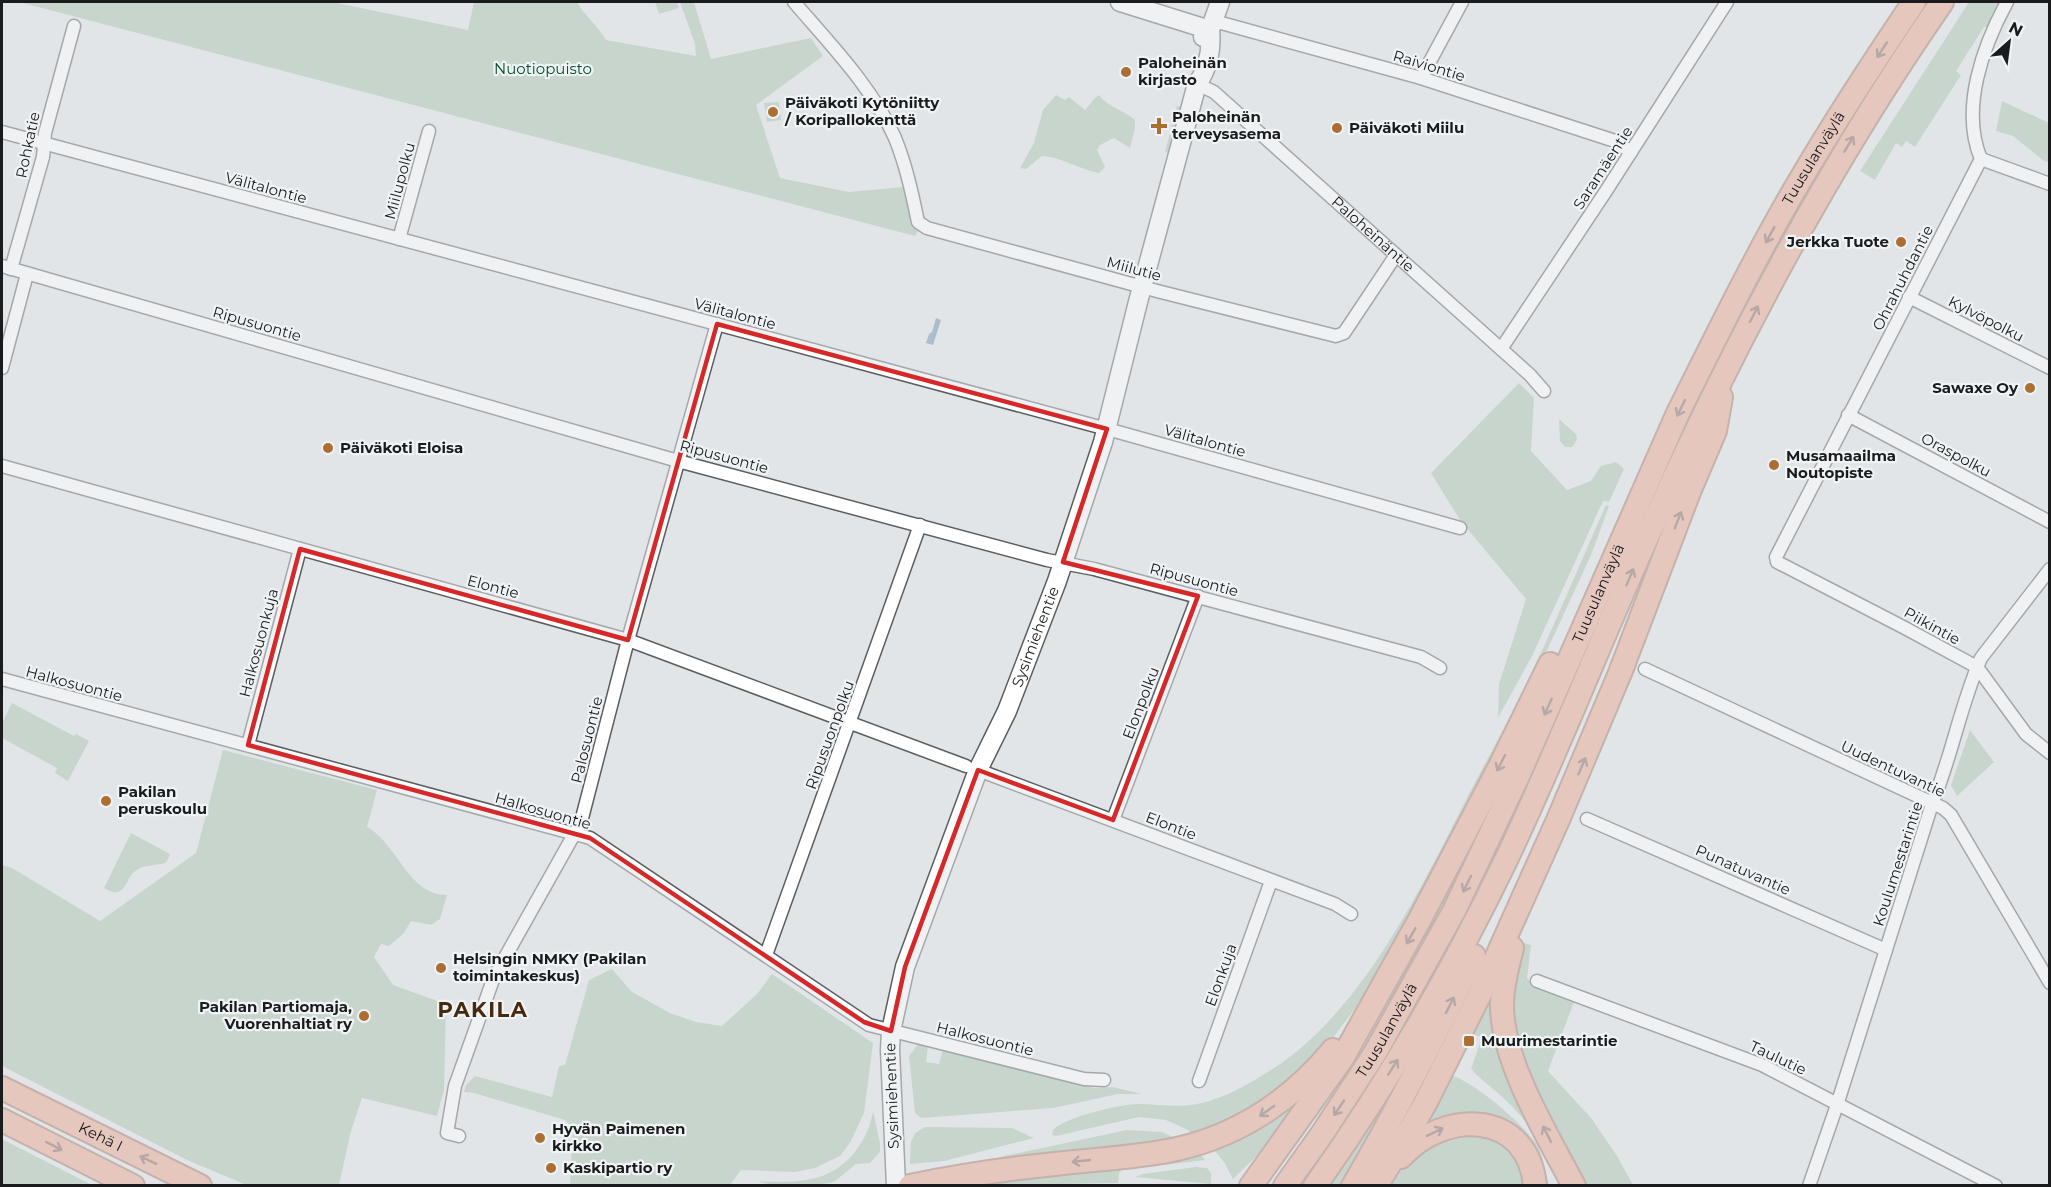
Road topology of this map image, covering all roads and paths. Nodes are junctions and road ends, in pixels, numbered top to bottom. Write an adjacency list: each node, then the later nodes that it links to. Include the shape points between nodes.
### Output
1 (794, 2): 23 (street, Miilutie, via 884,116 906,170 918,222 927,228)
2 (1120, 2): 10 (street)
3 (1220, 2): 10 (street, Sysimiehentie)
4 (1462, 2): 11 (street)
5 (1728, 2): 16 (street, Saramäentie)
6 (1914, 2): 43 (highway, Tuusulanväylä, one-way to 43, via 1840,114 1750,271 1678,413)
7 (1942, 2): 27 (highway, Tuusulanväylä, one-way to 7, via 1819,194)
8 (2007, 2): 17 (street, via 1988,43 1976,90 1974,135)
9 (74, 26): 15 (street, Rohkatie)
10 (1212, 26): 11 (street, Raiviontie); 12 (street, Sysimiehentie, via 1206,68)
11 (1421, 78): 16 (street, Raiviontie, via 1615,141)
12 (1197, 84): 20 (street, Paloheinäntie, via 1214,92); 23 (street, Sysimiehentie)
13 (429, 131): 19 (street, Miilupolku)
14 (2, 132): 15 (street, Välitalontie)
15 (44, 144): 19 (street, Välitalontie); 21 (street, Rohkatie, via 44,158)
16 (1631, 152): 26 (street, Saramäentie)
17 (1981, 159): 18 (street); 24 (street, Ohrahuhdantie)
18 (2049, 184)
19 (399, 239): 25 (street, Välitalontie)
20 (1396, 255): 23 (street, Miilutie, via 1344,333 1336,336); 26 (street, Paloheinäntie)
21 (6, 268): 22 (street, Ripusuontie)
22 (27, 274): 28 (street); 33 (street, Ripusuontie)
23 (1142, 287): 32 (street, Sysimiehentie)
24 (1909, 297): 29 (street, Kylvöpolku); 31 (street, Ohrahuhdantie)
25 (717, 324): 32 (street, Välitalontie); 33 (street, Palosuontie)
26 (1501, 349): 30 (street, Paloheinäntie)
27 (1727, 366): 56 (highway, one-way to 27, via 1715,431); 58 (highway, Tuusulanväylä, one-way to 27, via 1649,533)
28 (2, 368)
29 (2049, 368)
30 (1544, 391)
31 (1848, 415): 35 (street, Oraspolku); 39 (street, Ohrahuhdantie)
32 (1107, 429): 37 (street, Välitalontie); 40 (street, Sysimiehentie)
33 (678, 461): 36 (street, Ripusuontie); 44 (street, Palosuontie)
34 (2, 466): 38 (street, Elontie)
35 (2049, 522)
36 (920, 525): 40 (street, Ripusuontie); 49 (street, Ripusuonpolku)
37 (1460, 528)
38 (300, 549): 44 (street, Elontie); 50 (street, Halkosuonkuja)
39 (1776, 556): 46 (street, Piikintie, via 1777,562)
40 (1063, 562): 42 (street, Ripusuontie); 52 (street, Sysimiehentie, via 1007,711)
41 (2049, 569): 46 (street, Koulumestarintie)
42 (1198, 596): 45 (street, Ripusuontie, via 1421,657); 55 (street, Elonpolku)
43 (1591, 608): 65 (highway, one-way to 65, via 1573,615 1500,766); 78 (highway, Tuusulanväylä, one-way to 78, via 1454,911 1375,1053)
44 (628, 640): 49 (street, Elontie); 57 (street, Palosuontie)
45 (1440, 668)
46 (1977, 668): 51 (street, Piikintie, via 2026,734); 53 (street, Koulumestarintie)
47 (1645, 669): 53 (street, Uudentuvantie)
48 (2, 679): 50 (street, Halkosuontie)
49 (851, 722): 52 (street, Elontie); 62 (street, Ripusuonpolku)
50 (248, 746): 57 (street, Halkosuontie)
51 (2049, 753)
52 (972, 768): 55 (street, Elontie); 66 (street, Sysimiehentie, via 905,967)
53 (1932, 804): 61 (street, Koulumestarintie); 64 (street, Uudentuvantie, via 1951,815)
54 (1587, 819): 61 (street, Punatuvantie)
55 (1113, 820): 59 (street, Elontie)
56 (1558, 820): 81 (highway, via 1475,1004 1426,1102); 83 (highway, one-way to 56, via 1518,1072 1509,1049 1502,1008 1513,943)
57 (576, 833): 62 (street, Halkosuontie, via 590,838); 72 (street, Palosuontie, via 491,985 455,1086 447,1133)
58 (1507, 859): 79 (highway, Tuusulanväylä, one-way to 58, via 1395,1065 1449,972); 80 (highway, one-way to 58, via 1416,1073 1487,928)
59 (1271, 880): 60 (street, Elontie); 68 (street, Elonkuja)
60 (1351, 914)
61 (1886, 950): 70 (street, Koulumestarintie)
62 (766, 955): 66 (street, Halkosuontie, via 869,1025)
63 (1537, 981): 70 (street, Taulutie, via 1762,1065)
64 (2049, 983)
65 (1379, 993): 76 (highway, one-way to 76, via 1300,1085 1254,1120 1230,1131 1178,1149 1149,1154 1032,1166); 77 (highway, via 1343,1057)
66 (891, 1031): 67 (street, Halkosuontie, via 1084,1079); 75 (street, Sysimiehentie)
67 (1104, 1080)
68 (1199, 1080)
69 (2, 1088): 74 (highway, Kehä I, one-way to 69)
70 (1837, 1105): 84 (street, Koulumestarintie); 85 (street, Taulutie)
71 (2, 1120): 73 (highway, Kehä I, one-way to 73)
72 (459, 1136)
73 (133, 1185)
74 (200, 1185)
75 (896, 1185)
76 (910, 1185)
77 (1251, 1185)
78 (1285, 1185)
79 (1315, 1185)
80 (1353, 1185)
81 (1376, 1185): 82 (highway, one-way to 82, via 1417,1143 1437,1131 1467,1123 1490,1126 1513,1138 1530,1161)
82 (1535, 1185)
83 (1574, 1185)
84 (1809, 1185)
85 (1996, 1185)

